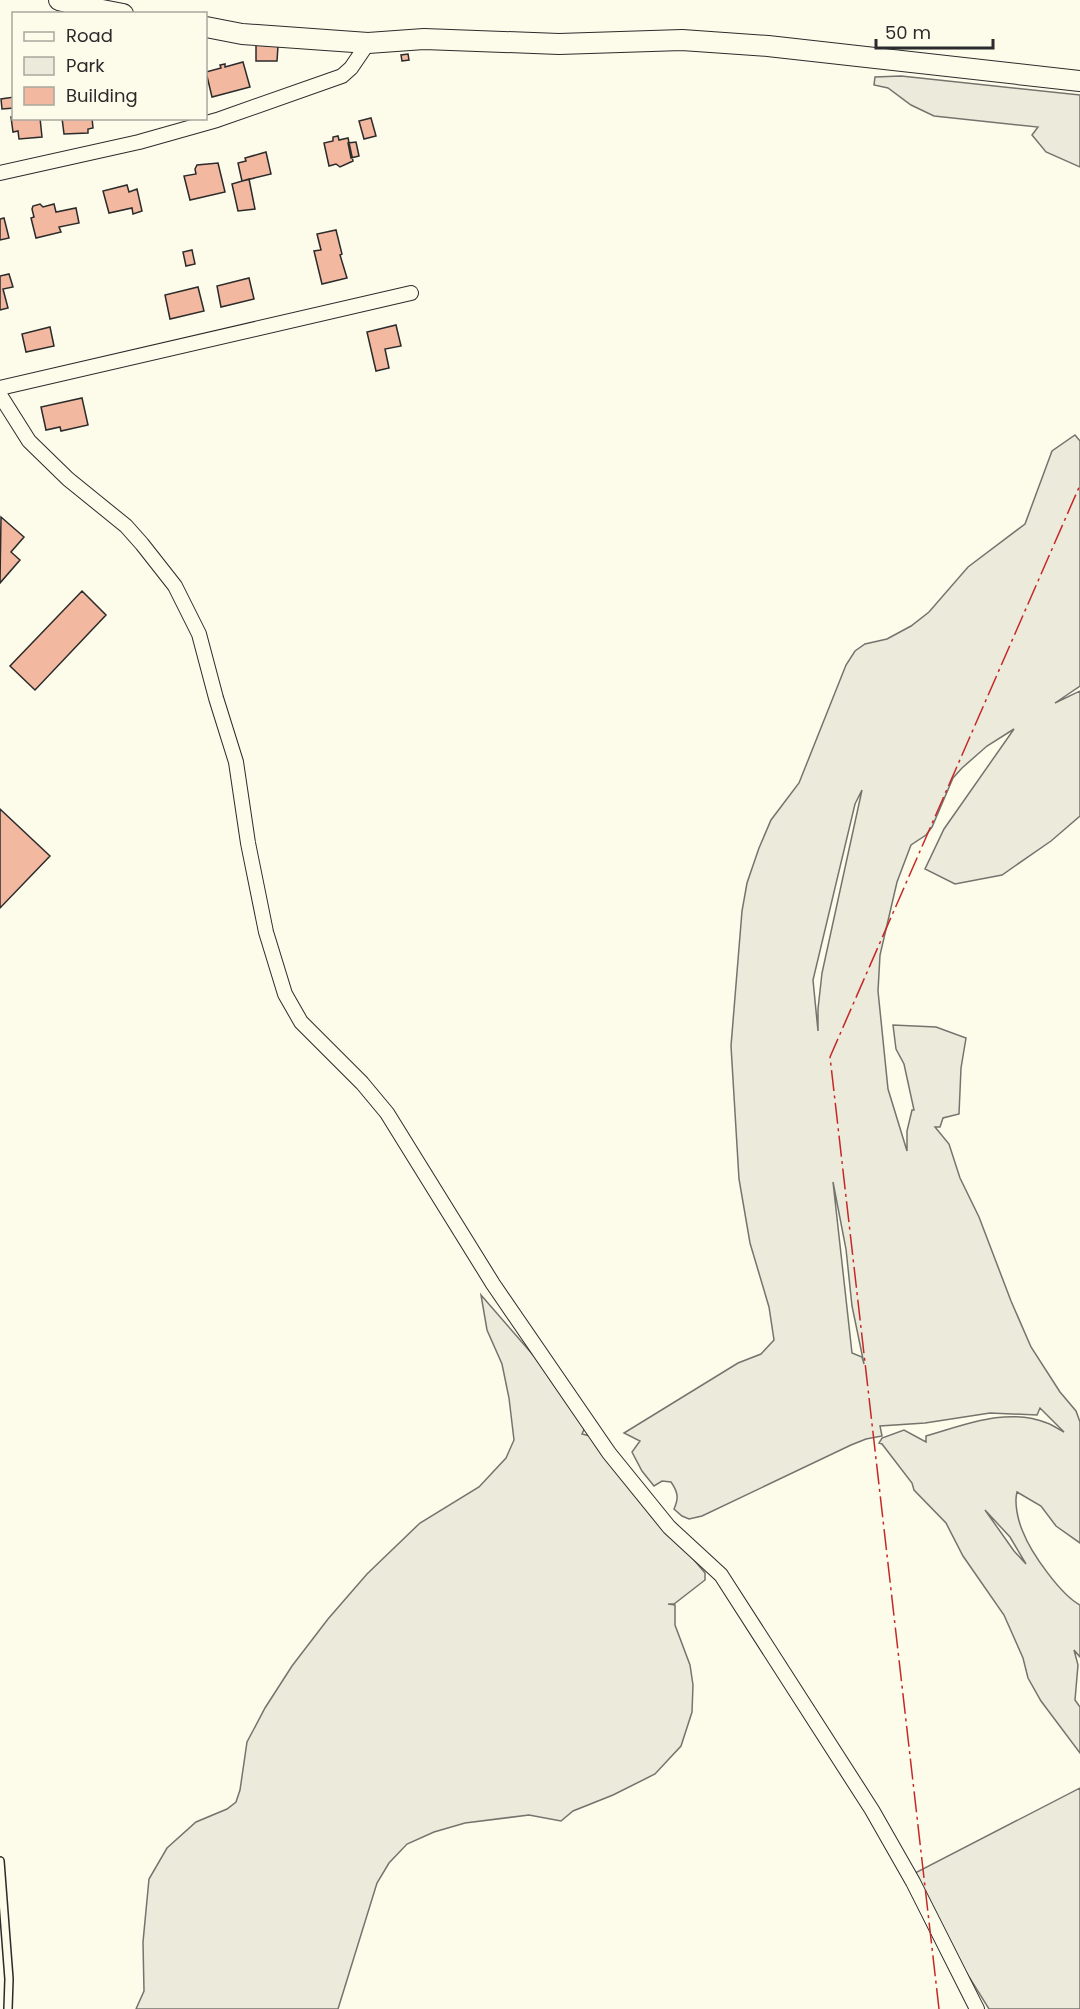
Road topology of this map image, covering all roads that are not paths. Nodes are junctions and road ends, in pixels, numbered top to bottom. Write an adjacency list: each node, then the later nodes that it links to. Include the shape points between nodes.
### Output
1 (59, 0): 2 (street)
2 (114, 12)
3 (207, 27): 4 (street, via 242,34)
4 (368, 43): 5 (street, via 424,39 559,44 682,40); 6 (street, via 342,76 217,120)
5 (1080, 81)
6 (0, 174)
7 (411, 293): 8 (street)
8 (0, 388)
9 (0, 395): 12 (street, via 29,441 142,544 175,586 199,634 236,762 266,932 285,994 301,1022 387,1113 487,1275 609,1453 669,1527 720,1575 872,1810)
10 (0, 1861): 11 (lane)
11 (8, 2009)
12 (977, 2009)

